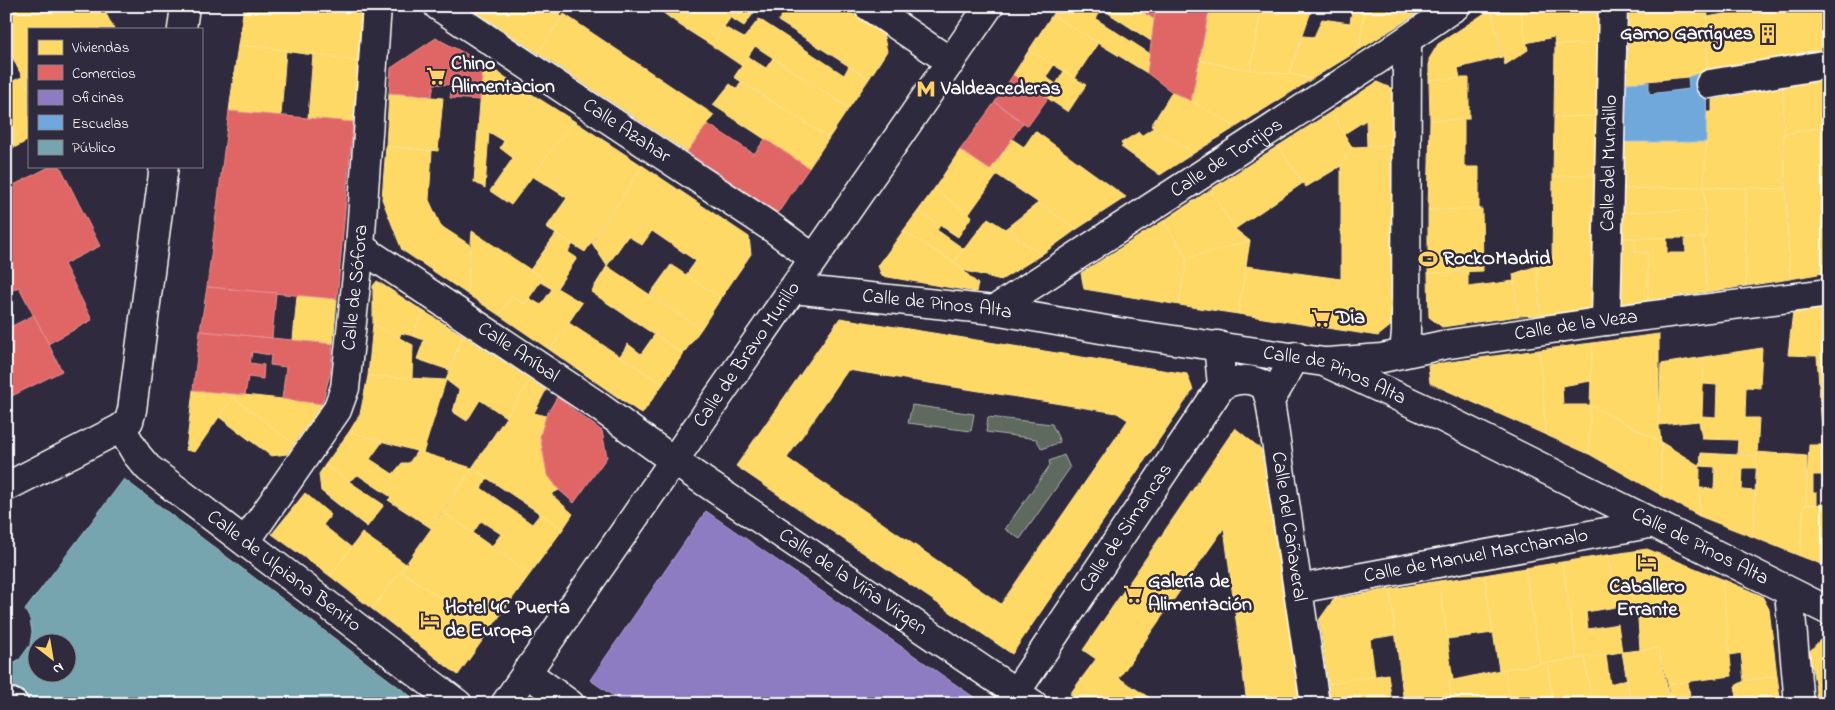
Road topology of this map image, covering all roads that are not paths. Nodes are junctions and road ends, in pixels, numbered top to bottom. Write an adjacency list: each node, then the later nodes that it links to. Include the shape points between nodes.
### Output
1 (185, 6): 8 (street)
2 (377, 6): 14 (street, Calle de Sófora)
3 (438, 6): 15 (street, Calle Azahar)
4 (868, 6): 10 (street)
5 (989, 6): 10 (street, Calle de Bravo Murillo)
6 (1456, 6): 9 (street, Calle de Torrijos)
7 (1613, 6): 19 (street, Calle del Mundillo)
8 (182, 28)
9 (1407, 41): 18 (street, Calle de Torrijos); 21 (street)
10 (951, 62): 15 (street, Calle de Bravo Murillo)
11 (1829, 64): 12 (street)
12 (1710, 84)
13 (164, 168): 26 (street, via 132,410 129,421)
14 (360, 247): 27 (street, Calle Aníbal, via 594,403); 30 (street, Calle de Sófora, via 342,399)
15 (813, 258): 16 (street, Calle de Bravo Murillo)
16 (793, 289): 18 (street, Calle de Pinos Alta); 27 (street, Calle de Bravo Murillo)
17 (1829, 293): 19 (street, Calle de la Veza)
18 (994, 310): 20 (street, Calle de Pinos Alta, via 1112,331)
19 (1606, 321): 21 (street, Calle de la Veza)
20 (1218, 345): 22 (street, Calle de Pinos Alta); 24 (street)
21 (1404, 353): 23 (street, Calle de la Veza, via 1382,358)
22 (1296, 356): 23 (street, Calle de Pinos Alta); 25 (street)
23 (1324, 362): 29 (street, Calle de Pinos Alta)
24 (1222, 385): 25 (street, via 1240,378 1257,382 1265,386); 35 (street, Calle de Simancas)
25 (1270, 401): 31 (street, Calle del Cañaveral)
26 (121, 428): 28 (street); 30 (street, Calle de Ulpiana Benito, via 148,468)
27 (674, 461): 34 (street, Calle de Bravo Murillo); 35 (street, Calle de la Viña Virgen)
28 (6, 486)
29 (1654, 523): 31 (street, Calle de Manuel Marchamalo); 32 (street, Calle de Pinos Alta)
30 (246, 540): 36 (street, Calle de Ulpiana Benito)
31 (1298, 589): 39 (street, Calle del Cañaveral)
32 (1789, 592): 33 (street, Calle de Pinos Alta); 40 (street)
33 (1829, 611)
34 (526, 672): 37 (street, Calle de Bravo Murillo); 38 (street)
35 (1019, 700)
36 (458, 704)
37 (505, 704)
38 (570, 704)
39 (1315, 704)
40 (1799, 704)

